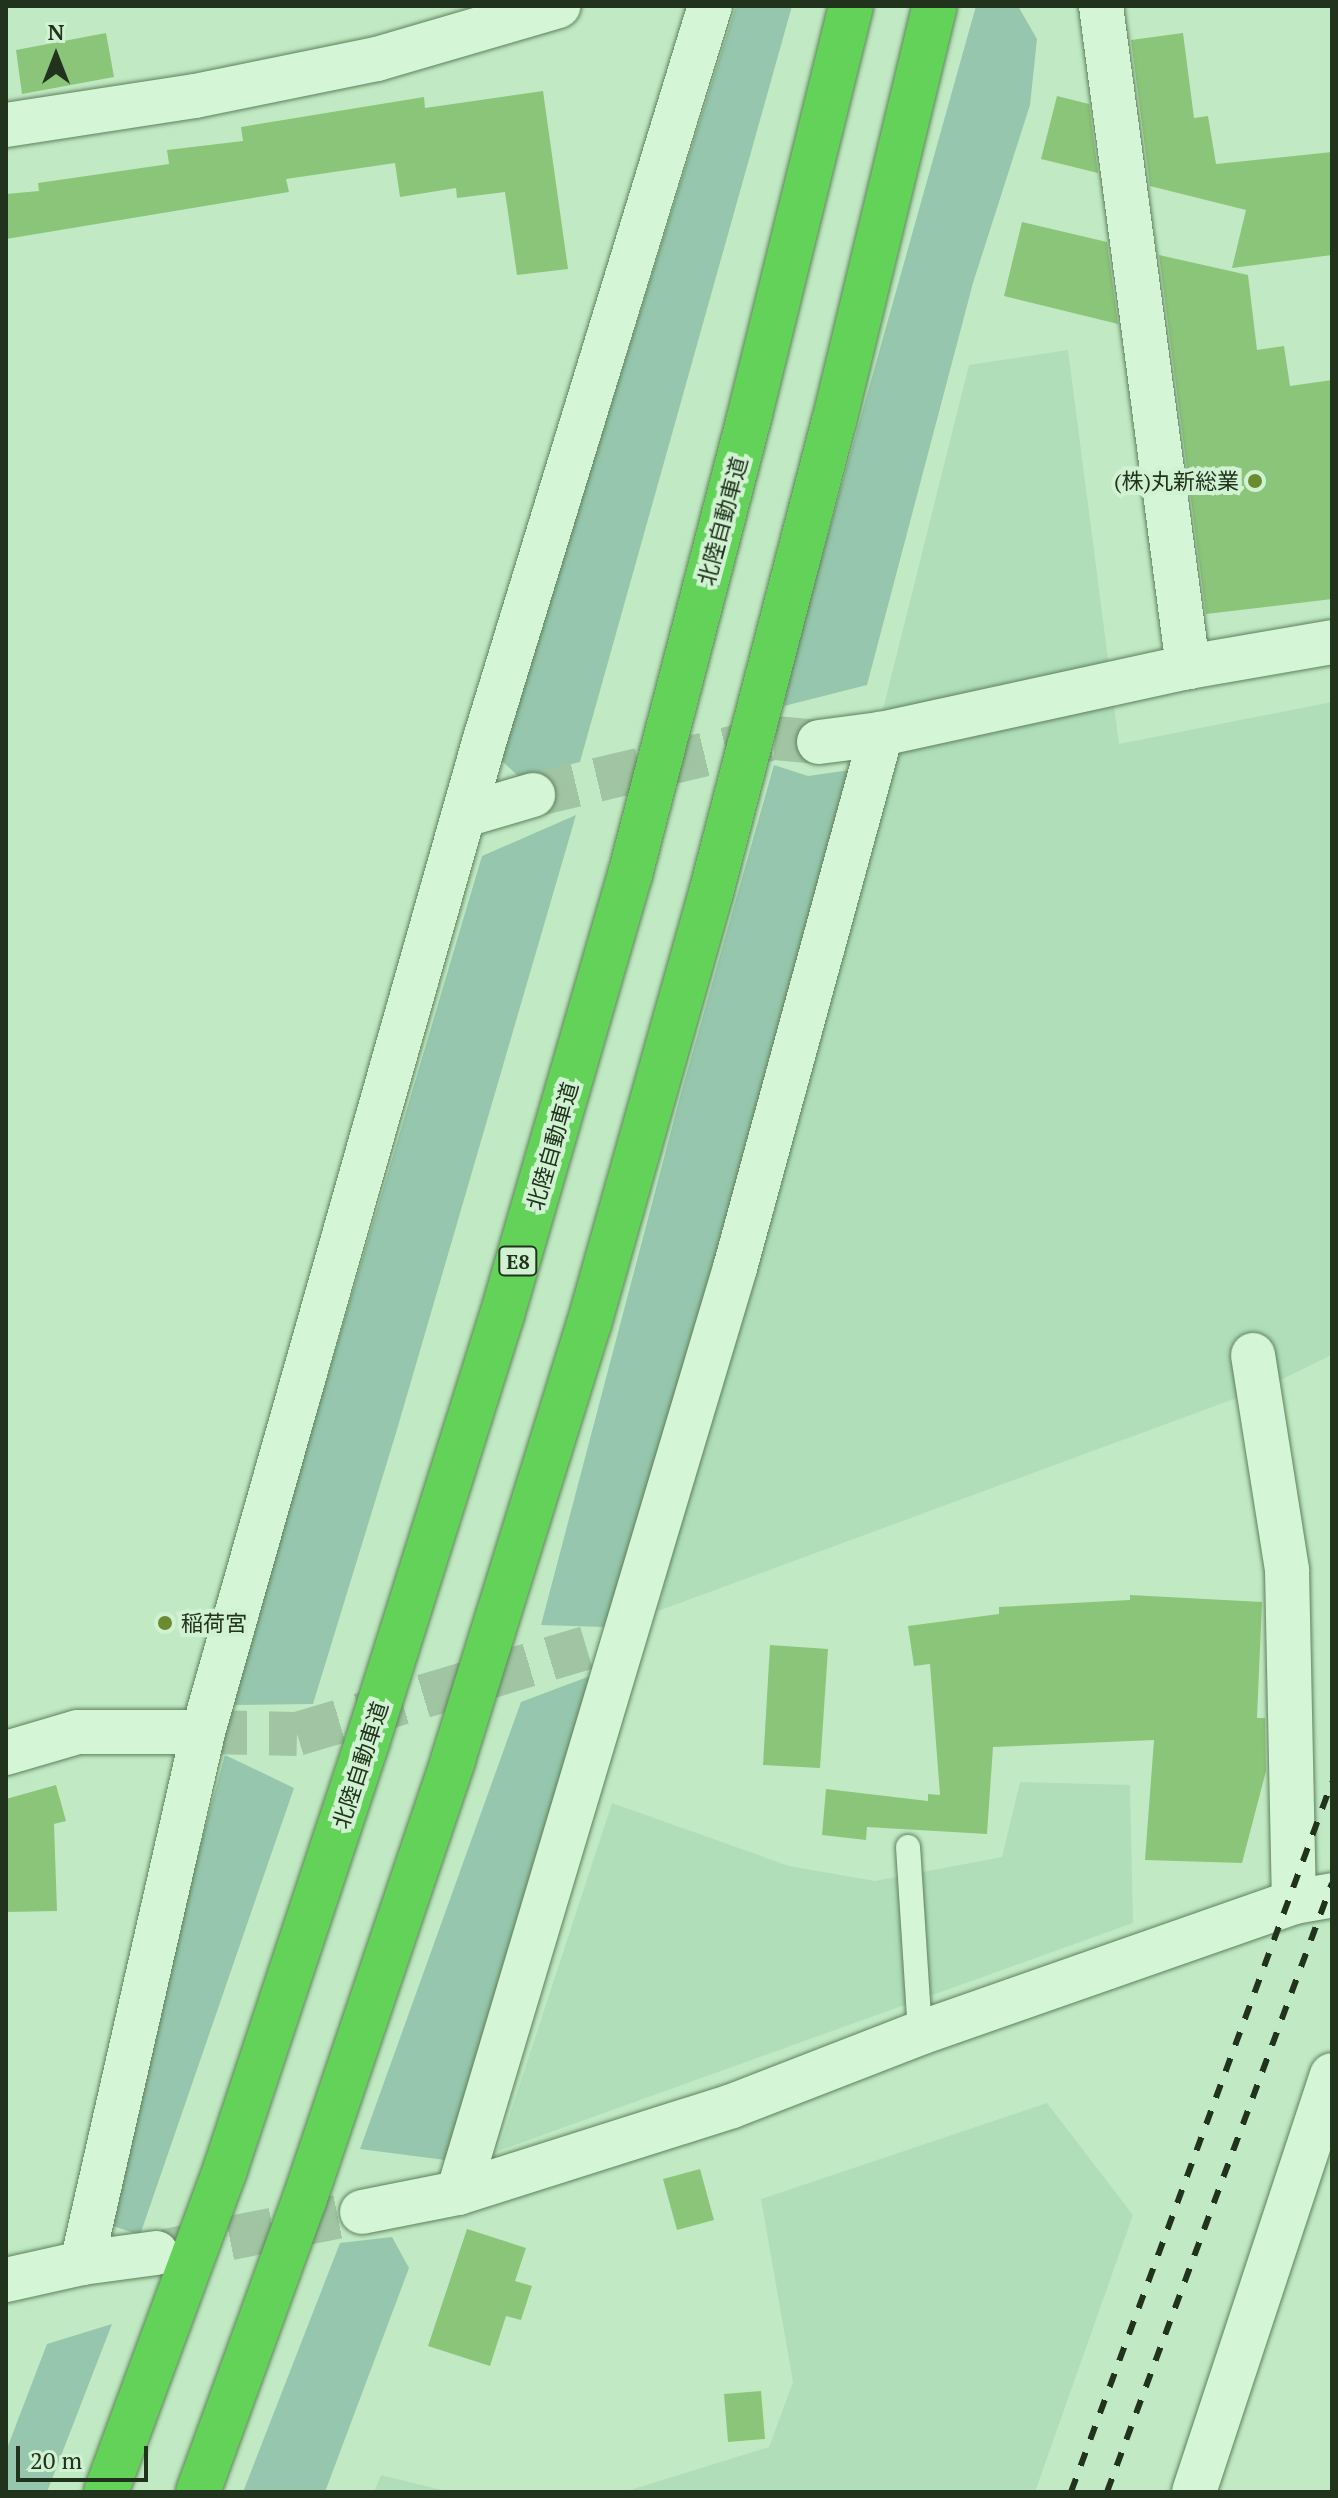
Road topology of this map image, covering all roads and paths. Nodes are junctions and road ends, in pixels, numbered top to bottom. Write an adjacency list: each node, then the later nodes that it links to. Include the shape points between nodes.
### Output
1 (558, 6): 6 (street, via 377,59 195,96)
2 (710, 6): 12 (street)
3 (851, 6): 25 (highway, 北陸自動車道 / E8, via 630,875 502,1315 230,2155)
4 (1101, 6): 8 (street)
5 (933, 16): 26 (highway, via 723,847 589,1324 453,1760 304,2201)
6 (6, 125)
7 (1332, 642): 8 (street)
8 (1188, 667): 9 (street)
9 (881, 734): 10 (street); 20 (street, via 735,1268 652,1537 606,1643)
10 (819, 742)
11 (533, 795): 12 (street)
12 (465, 815): 14 (street)
13 (1253, 1355): 17 (street, via 1287,1570)
14 (203, 1732): 15 (street, via 78,1732); 23 (street)
15 (6, 1753)
16 (908, 1847): 18 (lane)
17 (1313, 1898): 18 (street)
18 (920, 2033): 20 (street, via 732,2106)
19 (1332, 2075): 27 (street)
20 (458, 2193): 21 (street)
21 (362, 2212)
22 (156, 2253): 23 (street)
23 (82, 2263): 24 (street)
24 (6, 2280)
25 (106, 2492)
26 (198, 2492)
27 (1194, 2492)

